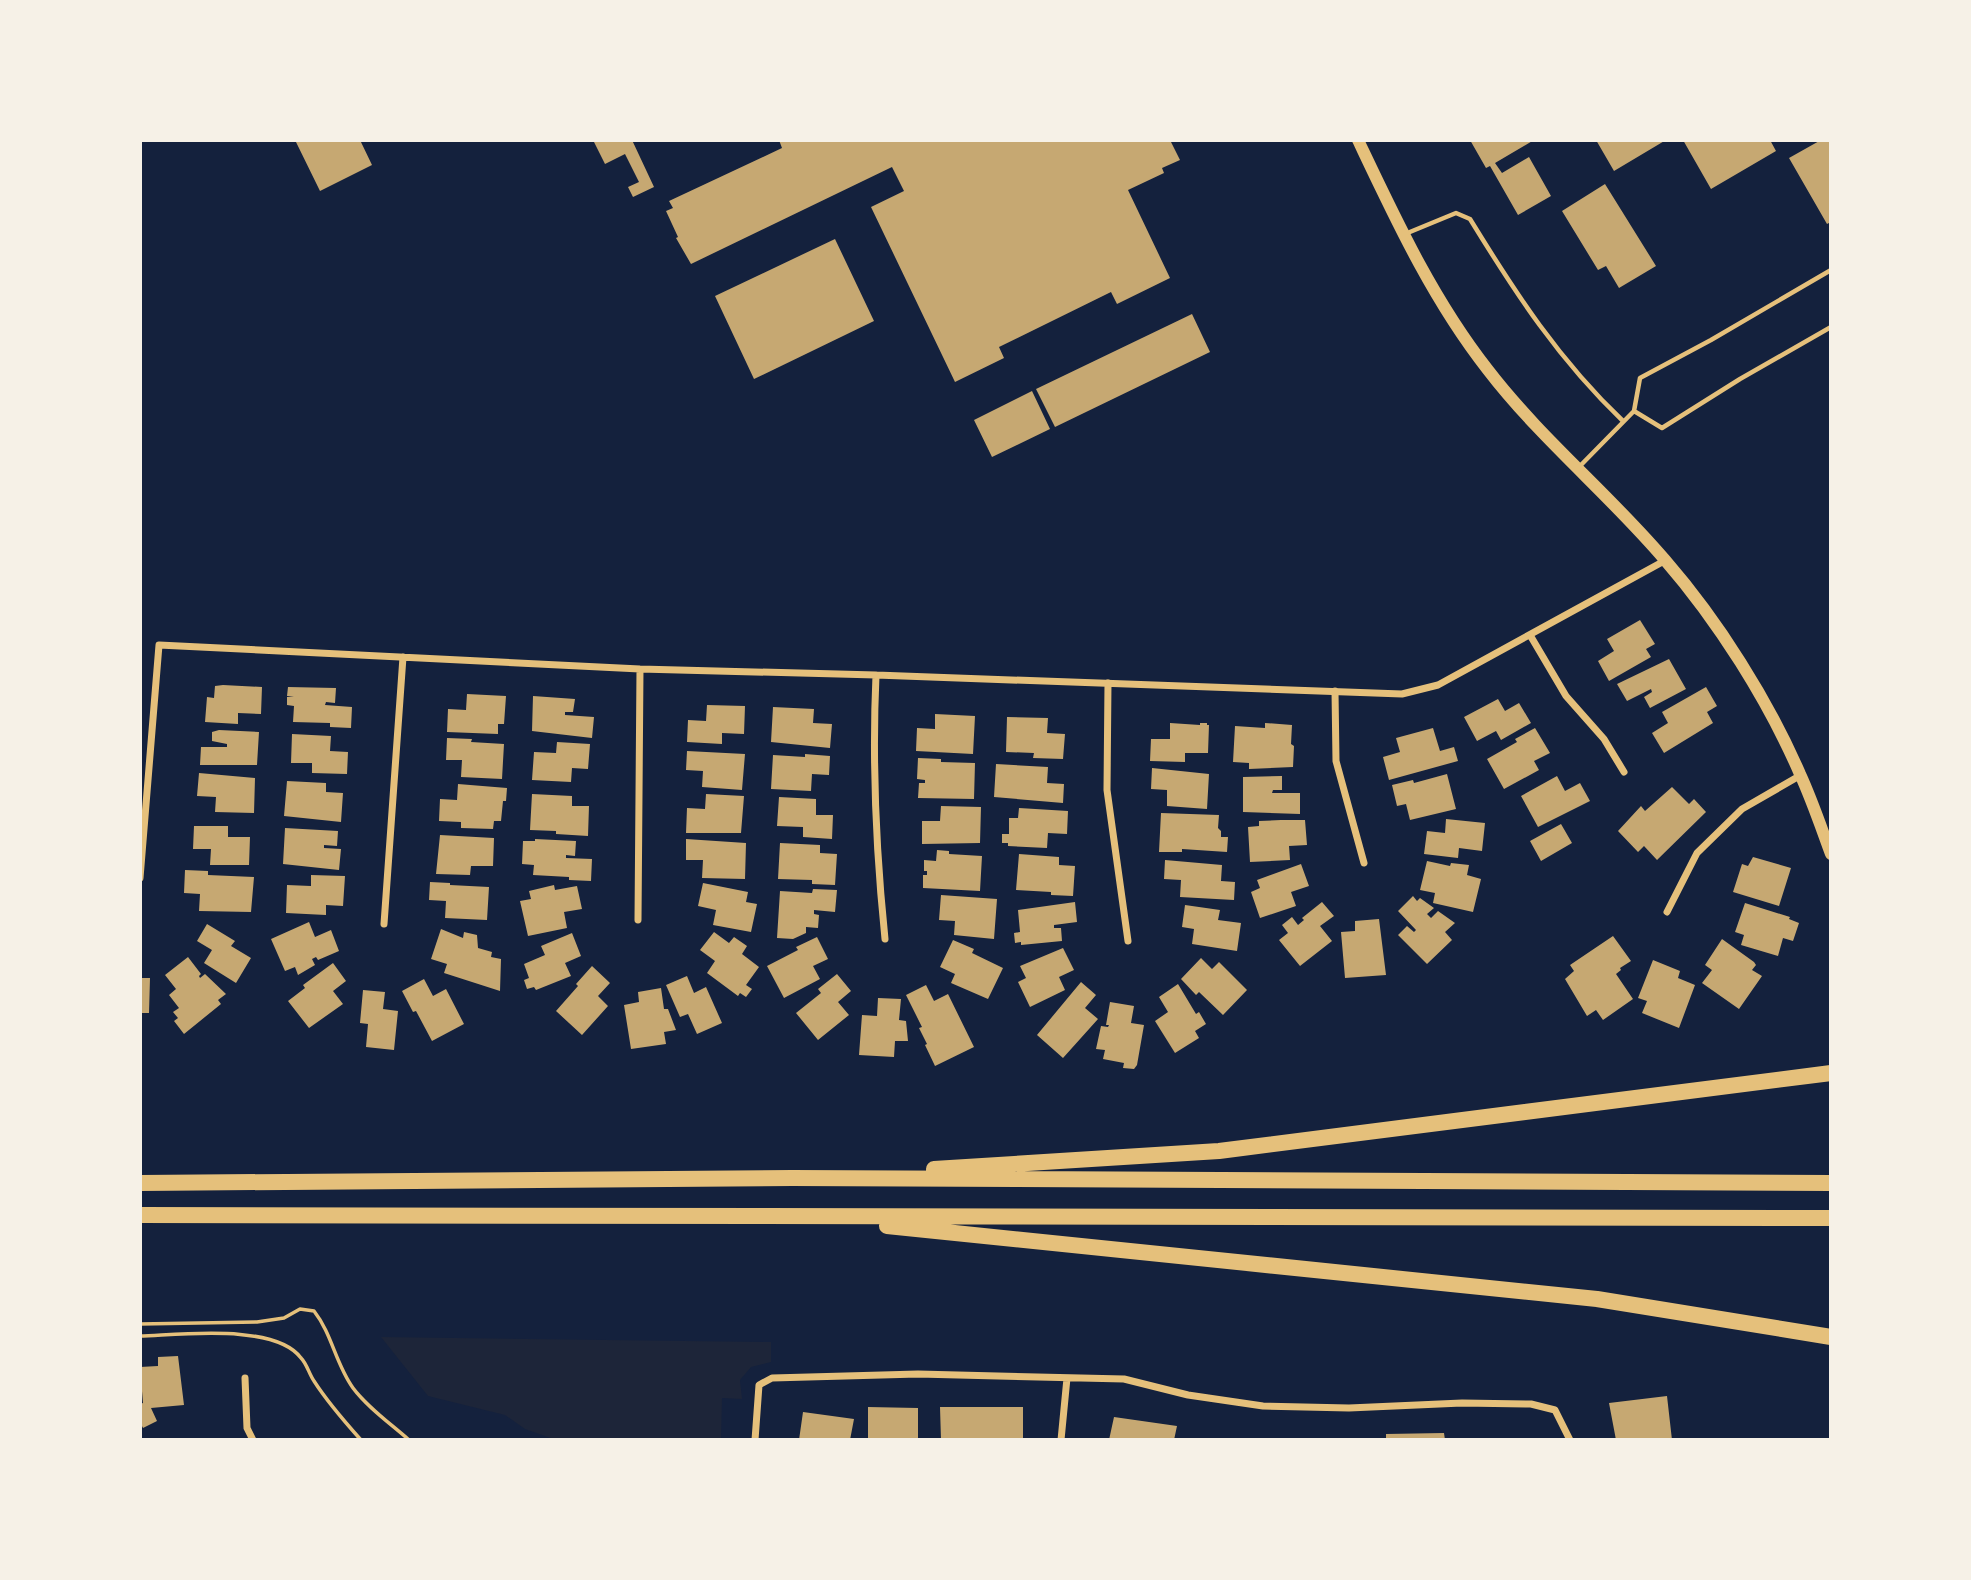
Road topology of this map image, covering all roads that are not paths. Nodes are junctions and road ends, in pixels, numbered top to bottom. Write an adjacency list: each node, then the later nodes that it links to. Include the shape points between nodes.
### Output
1 (1358, 140): 2 (main road)
2 (1404, 235): 6 (lane, via 1456,213 1470,219 1554,347); 7 (main road, via 1448,314 1487,369)
3 (1831, 270): 5 (lane, via 1640,378)
4 (1831, 327): 5 (lane, via 1662,428)
5 (1634, 411): 6 (lane)
6 (1623, 421): 7 (lane)
7 (1578, 469): 8 (main road)
8 (1666, 560): 9 (street); 16 (main road, via 1725,639 1773,716)
9 (1530, 635): 14 (street, via 1438,685 1402,694); 15 (street, via 1566,696 1605,739)
10 (403, 657): 11 (street); 17 (street, via 159,645); 23 (street)
11 (640, 669): 12 (street); 22 (street)
12 (876, 675): 13 (street); 24 (street, via 877,856)
13 (1108, 683): 14 (street); 25 (street, via 1107,790)
14 (1335, 691): 19 (street, via 1336,761)
15 (1624, 772)
16 (1801, 775): 18 (main road); 21 (street, via 1742,809 1697,853)
17 (143, 787): 20 (street)
18 (1831, 854)
19 (1364, 863)
20 (140, 878)
21 (1667, 912)
22 (638, 920)
23 (384, 924)
24 (885, 939)
25 (1128, 941)
26 (1831, 1073): 27 (highway, via 1219,1151)
27 (792, 1178): 28 (highway); 29 (highway)
28 (140, 1183)
29 (1831, 1183)
30 (140, 1215): 31 (highway)
31 (802, 1217): 32 (highway); 33 (highway, via 1597,1299)
32 (1831, 1218)
33 (1831, 1337)
34 (245, 1378): 36 (street, via 247,1428)
35 (1067, 1378): 37 (street, via 918,1374 772,1378 760,1385); 38 (street); 39 (street, via 1124,1379 1188,1395 1263,1406 1531,1404 1555,1410)
36 (253, 1440)
37 (755, 1440)
38 (1061, 1440)
39 (1570, 1440)

